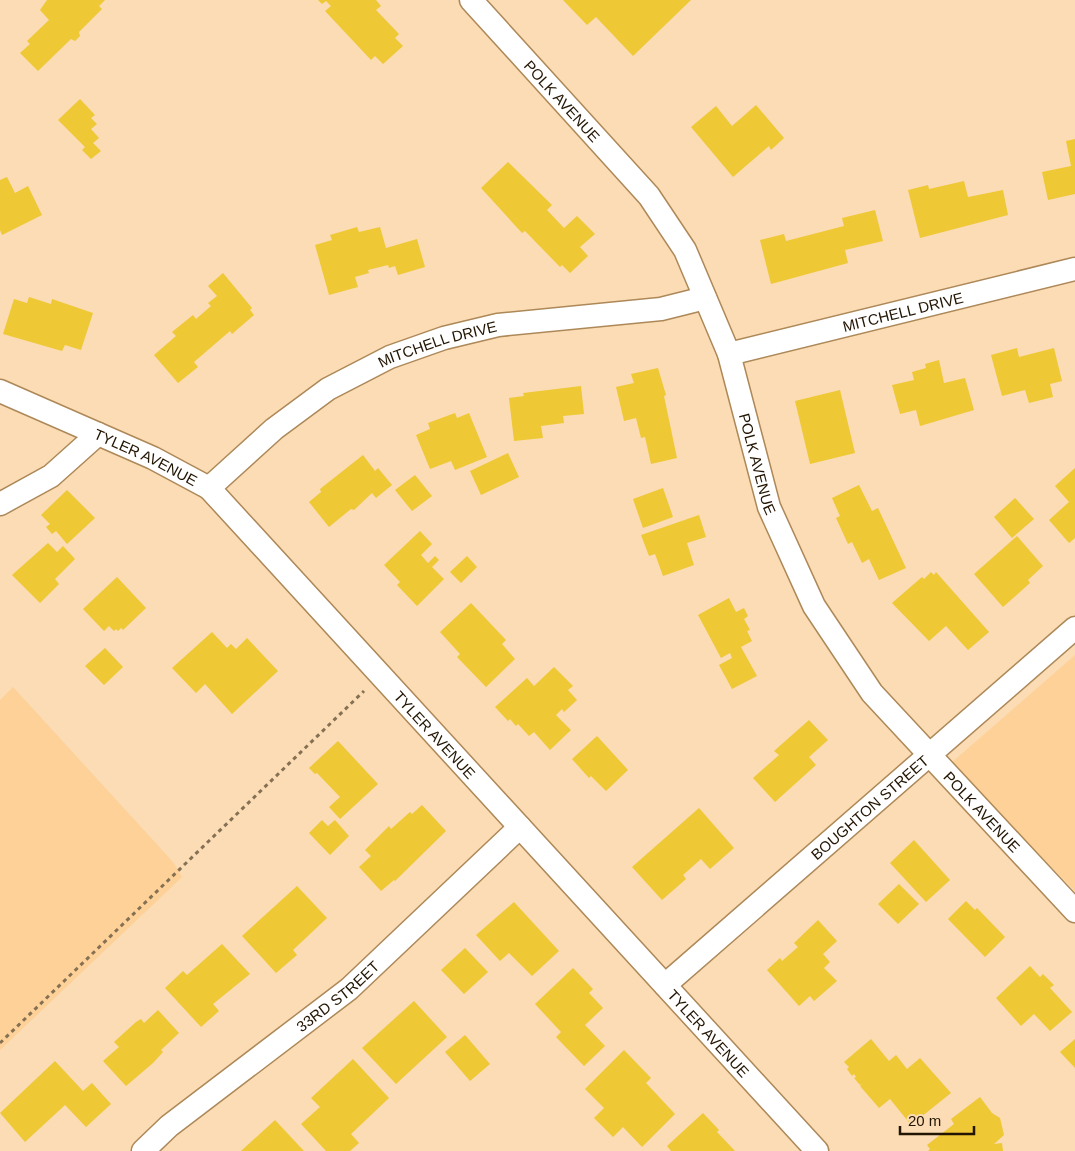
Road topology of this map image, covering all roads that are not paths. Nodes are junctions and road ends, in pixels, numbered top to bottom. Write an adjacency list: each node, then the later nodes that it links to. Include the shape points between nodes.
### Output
1 (471, 0): 3 (street, POLK AVENUE, via 649,196 685,250)
2 (1075, 269): 4 (street, MITCHELL DRIVE)
3 (705, 298): 4 (street, POLK AVENUE); 7 (street, MITCHELL DRIVE, via 661,309 498,325 444,338 390,357 328,388 274,429)
4 (729, 354): 10 (street, POLK AVENUE, via 769,507 814,606 872,693)
5 (0, 391): 6 (street, TYLER AVENUE)
6 (98, 434): 7 (street, TYLER AVENUE); 8 (street, via 51,476)
7 (209, 488): 11 (street, TYLER AVENUE)
8 (0, 504)
9 (1075, 628): 10 (street, BOUGHTON STREET)
10 (929, 754): 12 (street, POLK AVENUE); 13 (street, BOUGHTON STREET)
11 (520, 827): 13 (street, TYLER AVENUE); 14 (street, 33RD STREET, via 349,988 169,1126)
12 (1075, 911)
13 (665, 985): 15 (street, TYLER AVENUE)
14 (143, 1151)
15 (817, 1151)

